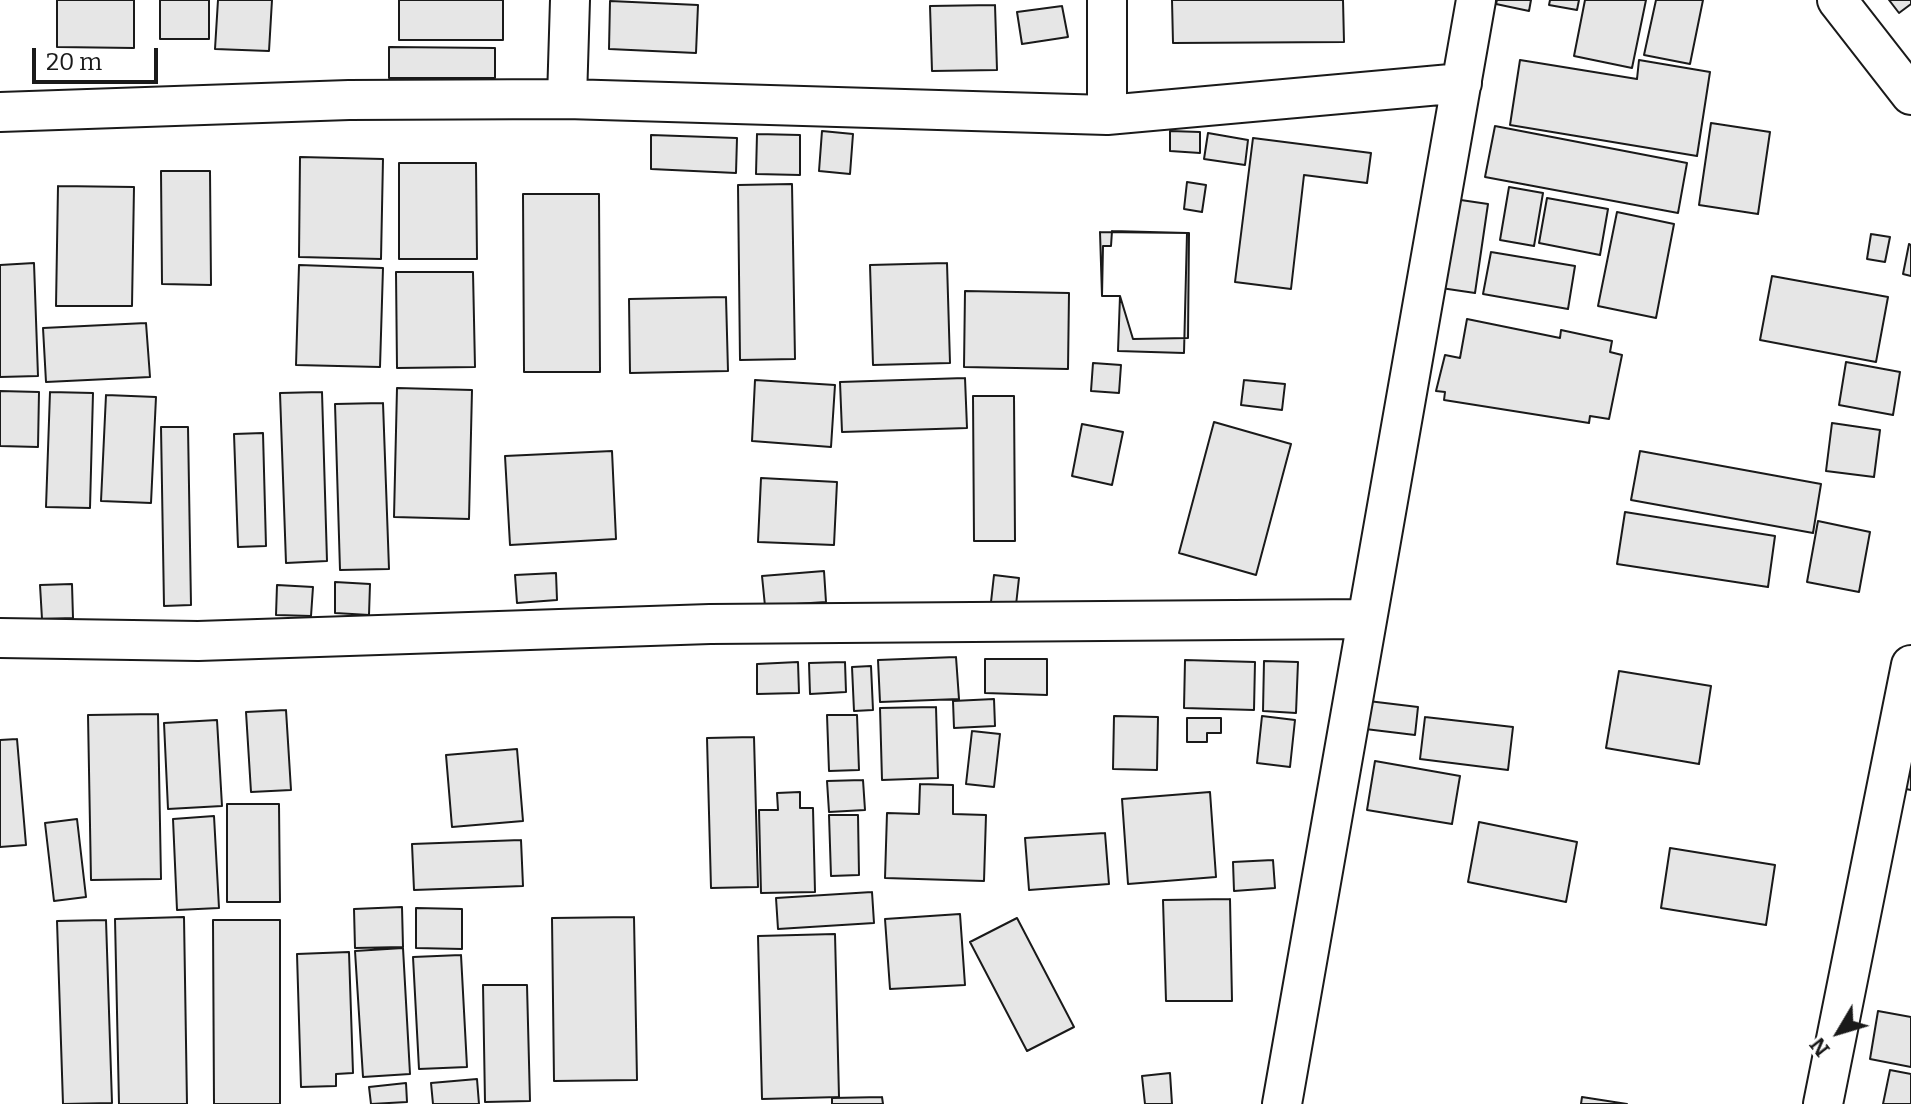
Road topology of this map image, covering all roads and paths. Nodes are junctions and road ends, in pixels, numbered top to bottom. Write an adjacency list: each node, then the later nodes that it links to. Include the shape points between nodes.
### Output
1 (570, 0): 7 (street)
2 (1107, 0): 9 (street)
3 (1476, 0): 5 (street)
4 (1837, 0): 6 (street)
5 (1462, 83): 9 (street); 10 (street)
6 (1911, 95)
7 (567, 99): 8 (street); 9 (street)
8 (0, 112)
9 (1107, 115)
10 (1366, 619): 11 (street, via 710,624 198,641); 13 (street)
11 (0, 638)
12 (1911, 665): 14 (street)
13 (1282, 1104)
14 (1823, 1104)

